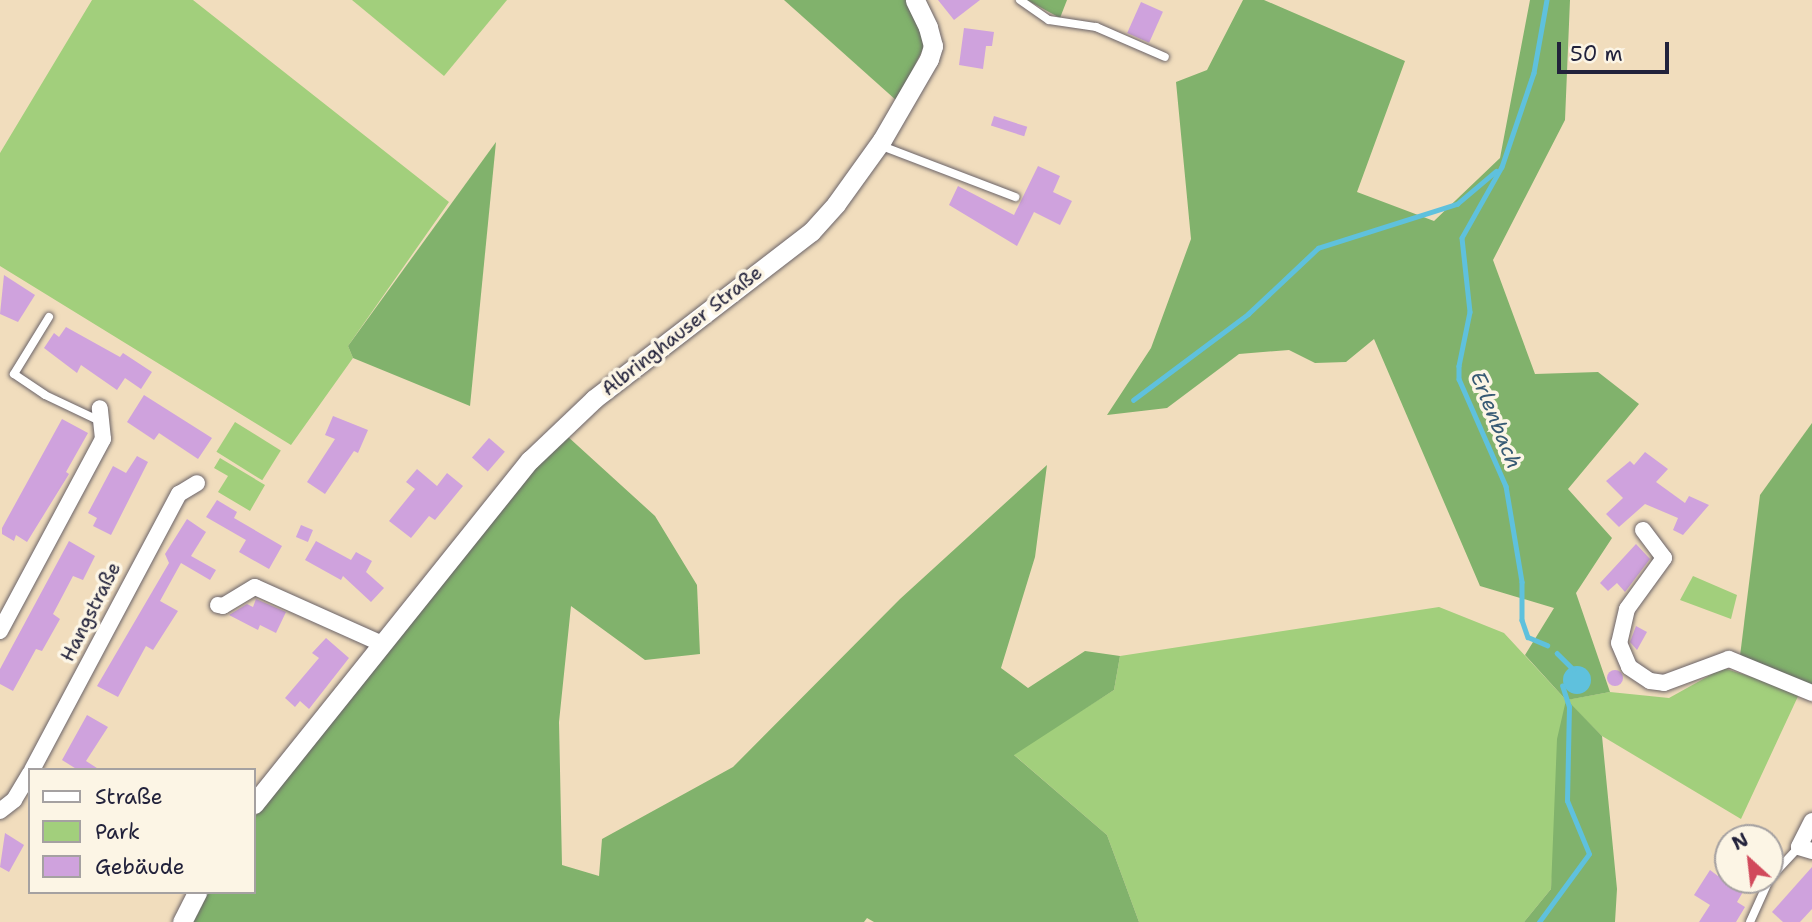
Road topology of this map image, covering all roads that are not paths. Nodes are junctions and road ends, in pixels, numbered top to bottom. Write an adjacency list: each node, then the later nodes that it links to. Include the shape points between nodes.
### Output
1 (915, 0): 4 (street, Albringhauser Straße, via 933,46 919,81)
2 (1020, 0): 3 (lane, via 1049,20 1097,27)
3 (1165, 57)
4 (879, 145): 5 (lane); 12 (street, Albringhauser Straße, via 811,232 594,399 530,460)
5 (1015, 197)
6 (49, 317): 7 (lane, via 14,374 45,395)
7 (102, 415): 11 (street, via 103,439)
8 (197, 483): 14 (street, Hangstraße, via 179,494)
9 (1643, 530): 13 (street, via 1664,558 1627,609 1619,643 1629,667 1650,681 1664,683 1729,659)
10 (218, 605): 12 (street, via 255,587)
11 (0, 631)
12 (380, 642): 16 (street, Albringhauser Straße)
13 (1812, 693)
14 (33, 768)
15 (28, 777): 17 (street, Hangstraße, via 14,800)
16 (256, 801)
17 (0, 811)
18 (1812, 821): 19 (street)
19 (1805, 849): 20 (lane)
20 (1784, 866)
21 (196, 894): 23 (street)
22 (1762, 894): 24 (lane)
23 (182, 922)
24 (1749, 922)

